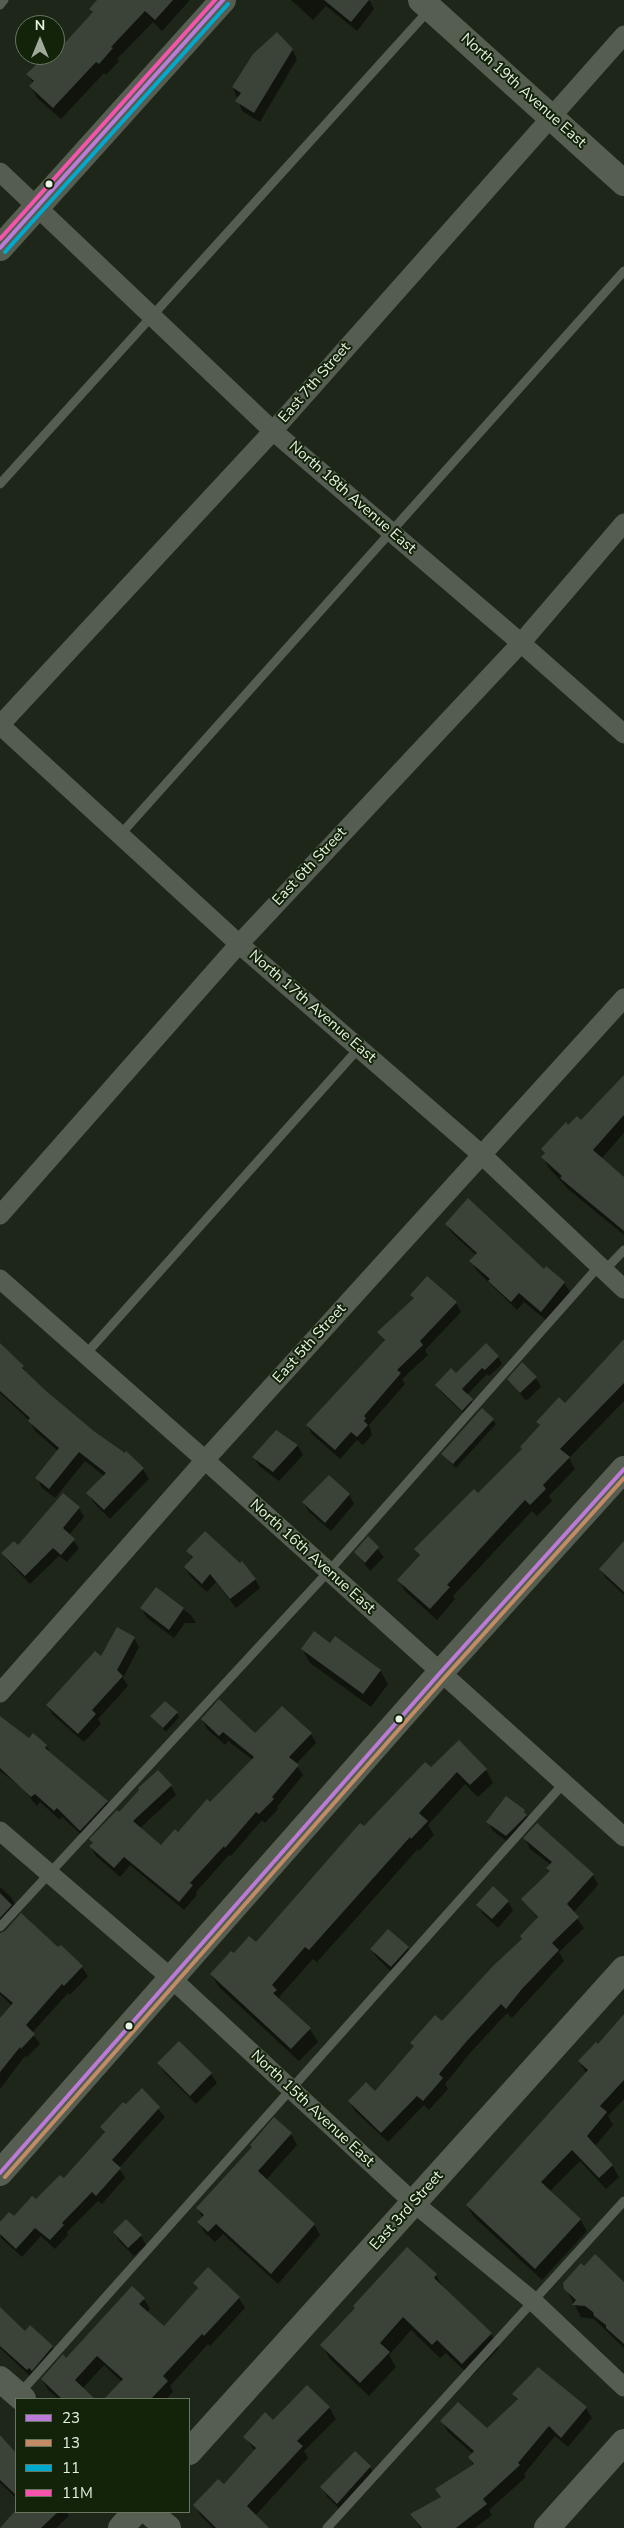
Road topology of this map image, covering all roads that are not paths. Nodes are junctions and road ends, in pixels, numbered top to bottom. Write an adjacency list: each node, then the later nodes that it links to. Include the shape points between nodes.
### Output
1 (4, 0): 4 (lane)
2 (223, 0): 9 (street)
3 (429, 3): 6 (street, North 19th Avenue East); 12 (lane)
4 (0, 5)
5 (624, 35): 6 (street, East 7th Street)
6 (551, 116): 8 (street, North 19th Avenue East); 13 (street, East 7th Street)
7 (0, 172): 9 (street, North 18th Avenue East)
8 (624, 183)
9 (38, 206): 10 (street); 12 (street, North 18th Avenue East)
10 (0, 248)
11 (624, 271): 16 (lane)
12 (152, 315): 13 (street, North 18th Avenue East); 14 (lane)
13 (273, 431): 16 (street, North 18th Avenue East); 18 (street, East 7th Street)
14 (0, 484)
15 (624, 523): 17 (street, East 6th Street)
16 (390, 531): 17 (street, North 18th Avenue East); 20 (lane)
17 (521, 643): 19 (street, North 18th Avenue East); 21 (street, East 6th Street)
18 (0, 725): 20 (street, North 17th Avenue East)
19 (624, 734)
20 (120, 835): 21 (street, North 17th Avenue East)
21 (239, 944): 23 (street, North 17th Avenue East); 25 (street, East 6th Street)
22 (624, 998): 24 (street, East 5th Street)
23 (359, 1048): 24 (street, North 17th Avenue East); 30 (lane)
24 (482, 1156): 27 (street, North 17th Avenue East); 31 (street, East 5th Street)
25 (0, 1215)
26 (624, 1250): 27 (lane)
27 (601, 1268): 29 (street, North 17th Avenue East); 33 (lane)
28 (0, 1279): 30 (street, North 16th Avenue East)
29 (624, 1289)
30 (86, 1354): 31 (street, North 16th Avenue East)
31 (205, 1460): 33 (street, North 16th Avenue East); 35 (street, East 5th Street)
32 (624, 1469): 34 (street)
33 (328, 1572): 34 (street, North 16th Avenue East); 39 (lane)
34 (440, 1673): 36 (street, North 16th Avenue East); 42 (street)
35 (0, 1693)
36 (564, 1784): 38 (street, North 16th Avenue East); 43 (lane)
37 (0, 1831): 39 (street, North 15th Avenue East)
38 (624, 1837)
39 (50, 1874): 40 (lane); 42 (street, North 15th Avenue East)
40 (0, 1927)
41 (624, 1969): 46 (street, East 3rd Street)
42 (172, 1978): 43 (street, North 15th Avenue East); 44 (street)
43 (290, 2089): 46 (street, North 15th Avenue East); 49 (lane)
44 (0, 2173)
45 (624, 2200): 47 (lane)
46 (414, 2203): 47 (street, North 15th Avenue East); 51 (street, East 3rd Street)
47 (534, 2302): 48 (street, North 15th Avenue East); 56 (lane)
48 (624, 2387)
49 (14, 2391)
50 (624, 2442): 57 (street)
51 (190, 2451)
52 (134, 2513): 54 (street)
53 (150, 2513): 55 (street)
54 (121, 2528)
55 (168, 2528)
56 (327, 2528)
57 (546, 2528)

